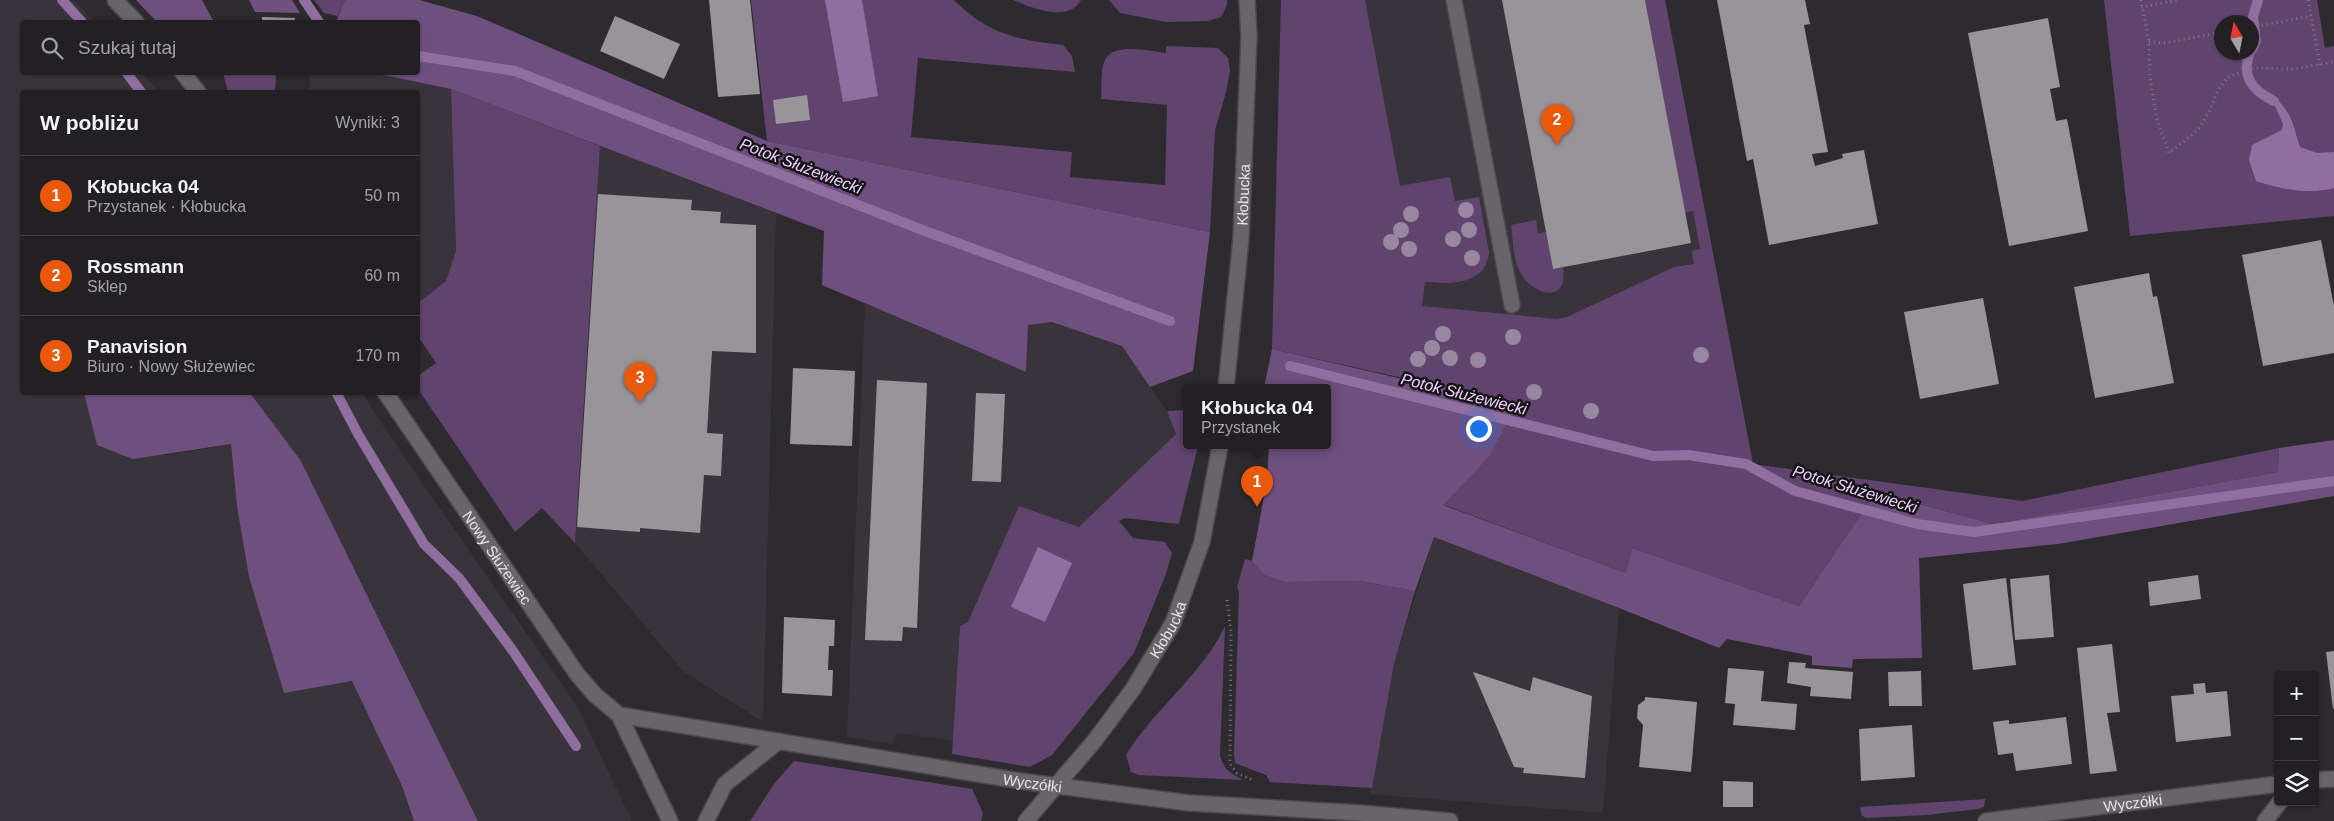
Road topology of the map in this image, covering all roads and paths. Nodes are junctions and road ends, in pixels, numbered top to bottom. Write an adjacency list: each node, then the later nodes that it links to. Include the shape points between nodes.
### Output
1 (115, 0): 9 (street)
2 (1247, 0): 18 (street, Kłobucka, via 1249,36 1241,238)
3 (1454, 0): 17 (street)
4 (2141, 0): 7 (path)
5 (2180, 0): 7 (path)
6 (2308, 0): 8 (path)
7 (2141, 7): 12 (path)
8 (2311, 16): 10 (path); 14 (path)
9 (134, 20)
10 (2259, 25)
11 (2214, 34): 12 (path, via 2164,43)
12 (2149, 42): 14 (path, via 2150,77 2157,120 2168,153 2198,130 2228,77 2253,68 2294,70)
13 (2334, 62): 14 (path)
14 (2320, 65)
15 (184, 75): 16 (street)
16 (196, 90)
17 (1512, 305)
18 (1226, 384)
19 (387, 395): 22 (street, Nowy Służewiec, via 577,674)
20 (1219, 449): 27 (street, Kłobucka, via 1202,542 1173,623 1133,690)
21 (1227, 600): 26 (path, via 1231,632 1230,764 1237,773)
22 (619, 715): 23 (street, Wyczółki); 31 (street)
23 (779, 741): 27 (street, Wyczółki); 32 (street, via 725,784)
24 (2334, 779): 25 (street)
25 (2319, 780)
26 (1258, 781)
27 (1056, 785): 30 (street, Wyczółki, via 1189,804 1360,813); 33 (street, Kłobucka)
28 (2274, 785): 35 (street, Wyczółki)
29 (2277, 806): 36 (street)
30 (1417, 820): 34 (street, Wyczółki)
31 (670, 821)
32 (706, 821)
33 (1026, 821)
34 (1450, 821)
35 (1986, 821)
36 (2265, 821)

